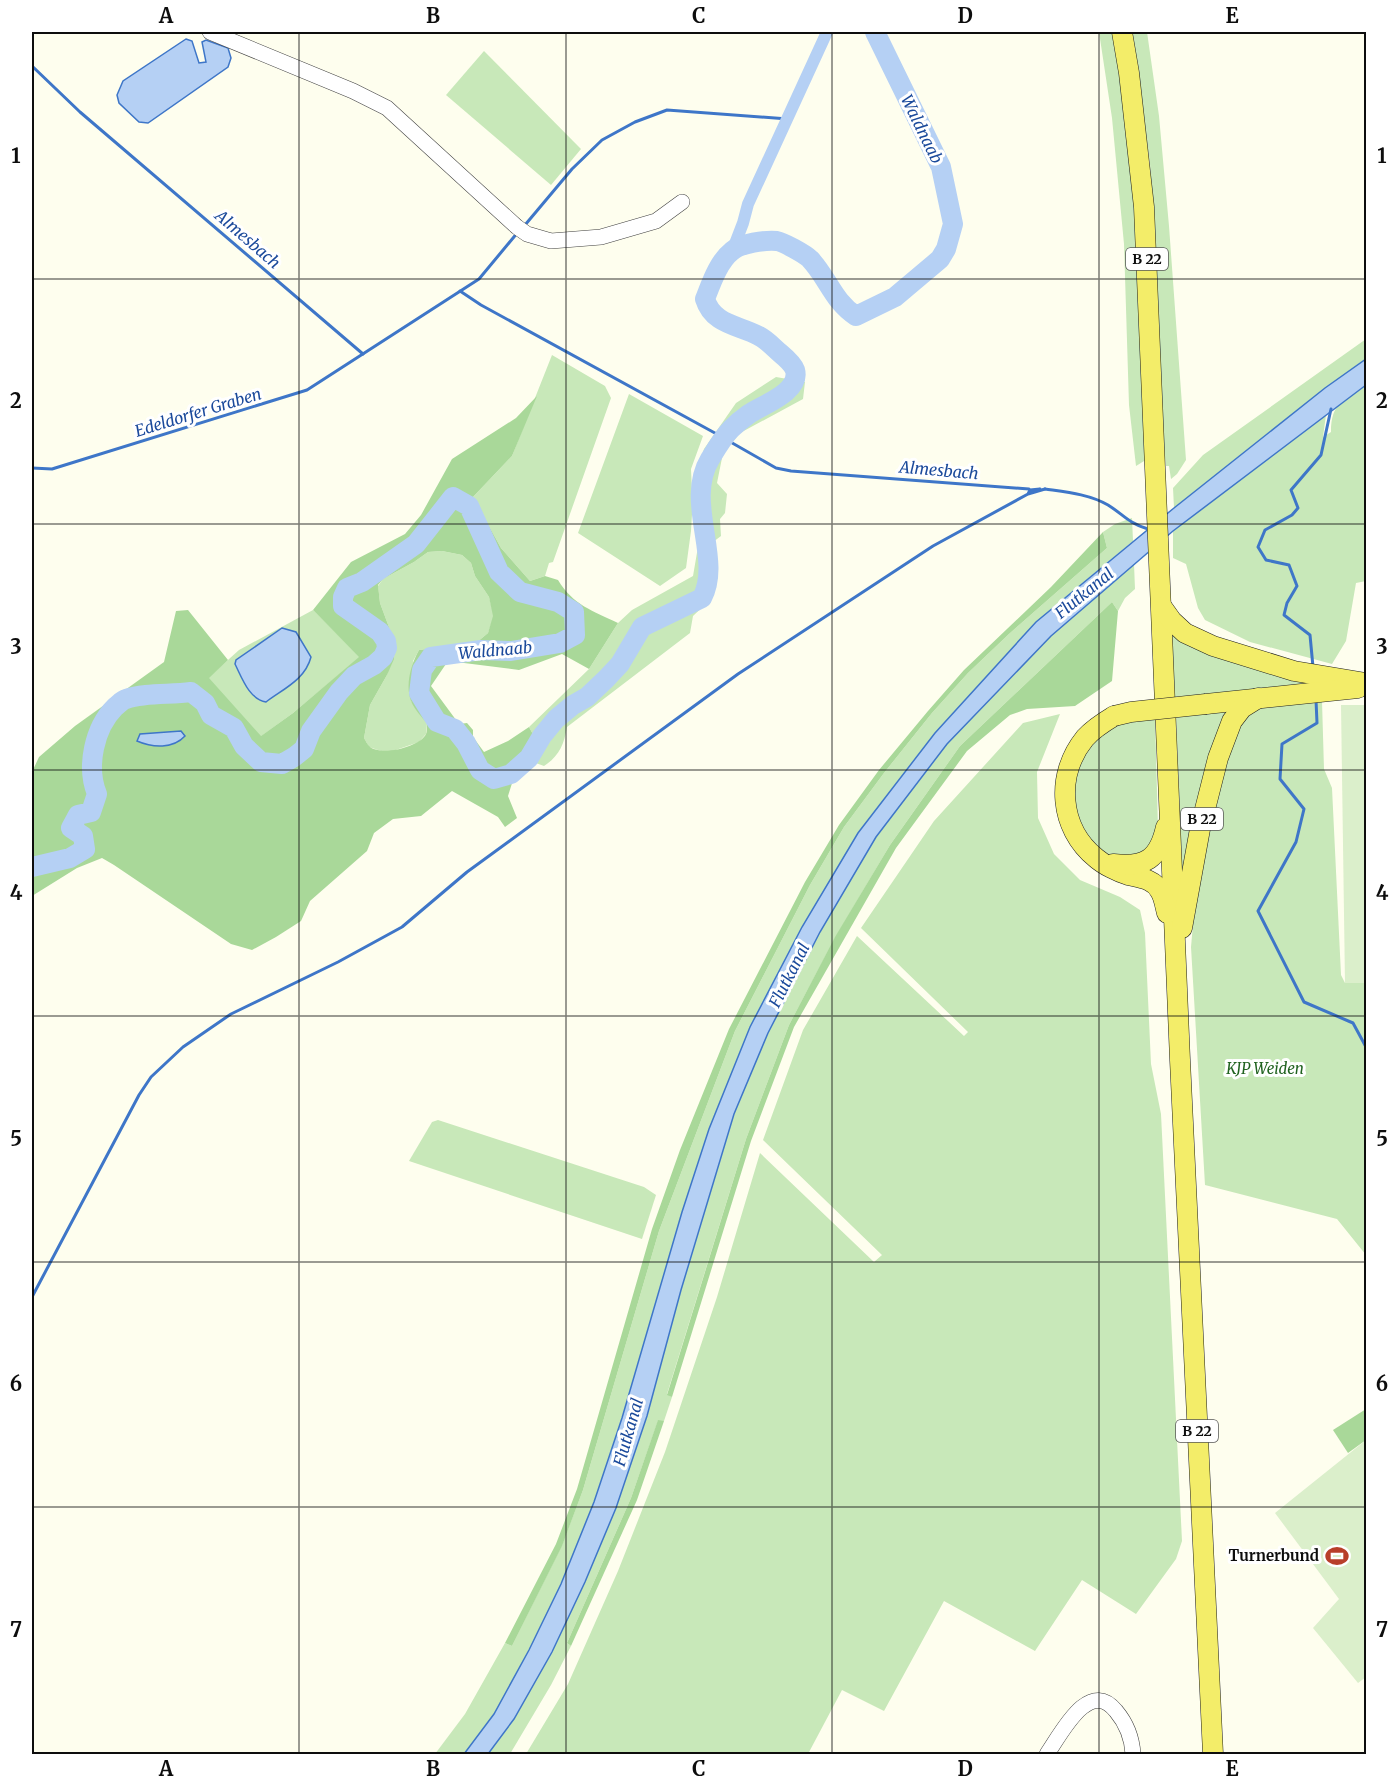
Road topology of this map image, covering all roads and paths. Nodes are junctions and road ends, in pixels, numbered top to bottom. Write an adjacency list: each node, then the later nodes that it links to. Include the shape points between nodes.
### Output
1 (210, 32): 3 (street, via 387,108 522,230 551,241 601,237 656,221)
2 (1122, 32): 4 (main road, B 22, via 1144,207)
3 (682, 202)
4 (1162, 607): 6 (main road, via 1185,633 1213,646); 9 (main road, B 22)
5 (1366, 683): 6 (main road)
6 (1345, 685): 7 (main road); 8 (main road)
7 (1366, 687)
8 (1258, 699): 10 (main road, bridge, via 1131,711 1114,716 1086,737 1074,754 1065,783 1069,820 1088,851); 11 (main road, B 22, via 1242,708 1232,721 1218,758)
9 (1170, 796): 10 (main road, via 1162,843 1154,856 1130,866); 11 (main road, B 22)
10 (1101, 862): 11 (main road, via 1151,882 1160,891)
11 (1176, 954): 14 (main road, B 22)
12 (1047, 1755): 13 (street, via 1082,1706 1092,1700 1104,1700 1126,1724)
13 (1133, 1755)
14 (1213, 1755)

